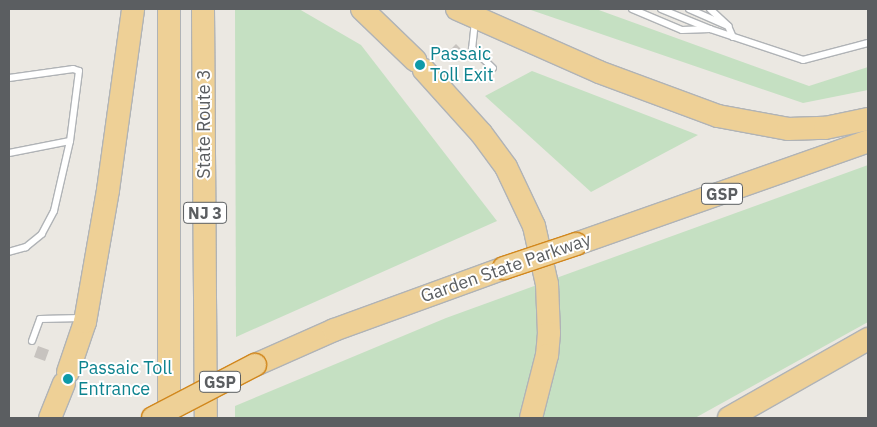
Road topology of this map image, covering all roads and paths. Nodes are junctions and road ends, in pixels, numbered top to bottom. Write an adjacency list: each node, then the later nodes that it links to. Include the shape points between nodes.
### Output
1 (133, 9): 21 (highway, via 108,190)
2 (169, 9): 26 (highway, State Route 3 / NJ 3)
3 (203, 9): 27 (highway, State Route 3 / NJ 3)
4 (362, 9): 28 (highway, via 420,65 482,133 506,167 534,226 547,284 549,333 545,364)
5 (632, 9): 11 (lane, via 682,30)
6 (661, 9): 11 (lane)
7 (689, 9): 10 (lane)
8 (710, 9): 10 (lane)
9 (466, 14): 14 (lane, via 472,48); 16 (highway, via 599,72 718,116 788,129 825,128)
10 (728, 26): 12 (lane)
11 (710, 30): 12 (lane)
12 (734, 37): 13 (lane, via 803,60)
13 (868, 43)
14 (493, 68)
15 (9, 78): 17 (lane, via 73,69 79,71)
16 (868, 119)
17 (70, 141): 19 (lane); 20 (lane, via 54,211 42,234 33,243)
18 (868, 141): 25 (highway, Garden State Parkway / GSP, bridge, via 348,325 255,365)
19 (9, 153)
20 (9, 252)
21 (86, 316): 23 (lane, via 74,320 40,319); 24 (highway)
22 (868, 339): 29 (highway)
23 (32, 342)
24 (50, 418)
25 (153, 418)
26 (169, 418)
27 (206, 418)
28 (531, 418)
29 (729, 418)

